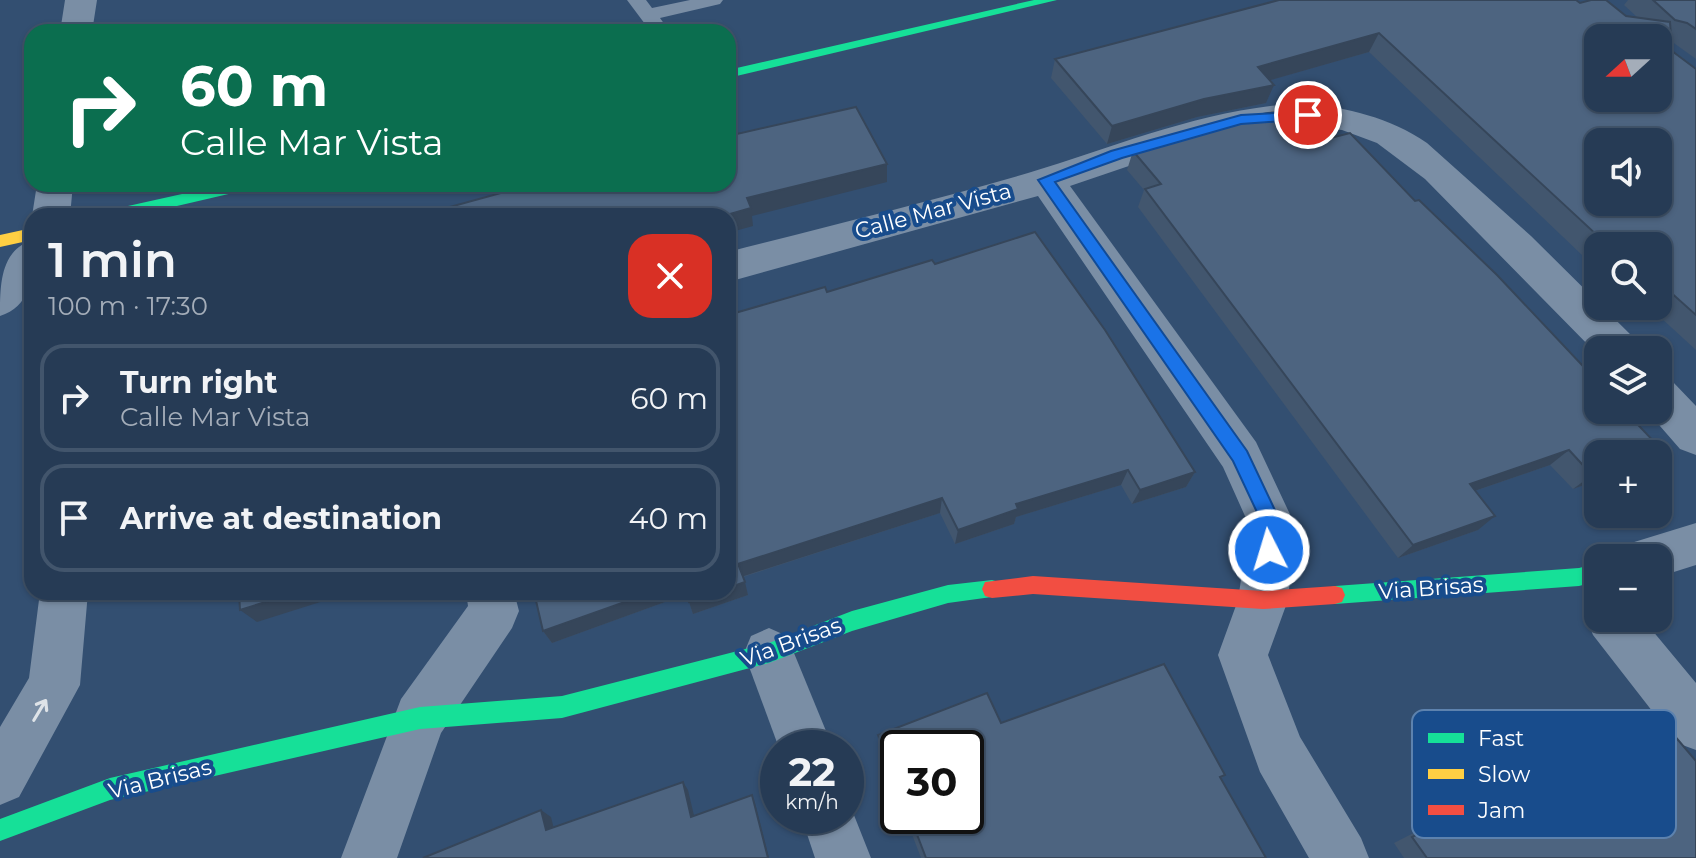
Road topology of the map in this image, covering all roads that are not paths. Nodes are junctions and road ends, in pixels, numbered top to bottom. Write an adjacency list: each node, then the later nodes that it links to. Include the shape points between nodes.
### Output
1 (81, 0): 5 (street)
2 (714, 0): 4 (lane)
3 (1051, 0): 7 (street)
4 (642, 8): 6 (lane)
5 (77, 24)
6 (655, 24)
7 (736, 72)
8 (1046, 180): 13 (street, Calle Mar Vista); 16 (street, Calle Mar Vista, via 1241,119 1326,116 1358,123 1424,157); 24 (street, via 1240,456 1272,525)
9 (215, 192): 10 (street)
10 (145, 208)
11 (24, 236): 12 (street)
12 (0, 241)
13 (736, 265)
14 (24, 266): 15 (street)
15 (0, 301)
16 (1605, 336)
17 (1672, 409): 18 (street)
18 (1696, 436)
19 (1696, 544): 20 (street)
20 (1672, 551)
21 (1584, 584): 24 (street, Via Brisas)
22 (63, 600): 30 (street, one-way to 22, via 54,685)
23 (492, 600): 27 (street, via 494,611)
24 (1263, 600): 26 (street, Via Brisas, via 1033,585 948,594 852,621); 35 (street, via 1243,655 1279,753)
25 (1622, 632): 28 (street)
26 (769, 653): 27 (street, Via Brisas, via 562,707); 29 (street)
27 (420, 718): 31 (street, Via Brisas, via 110,789); 33 (street)
28 (1696, 724)
29 (799, 730)
30 (0, 778)
31 (0, 830)
32 (835, 834): 34 (street)
33 (369, 858)
34 (843, 858)
35 (1341, 858)

